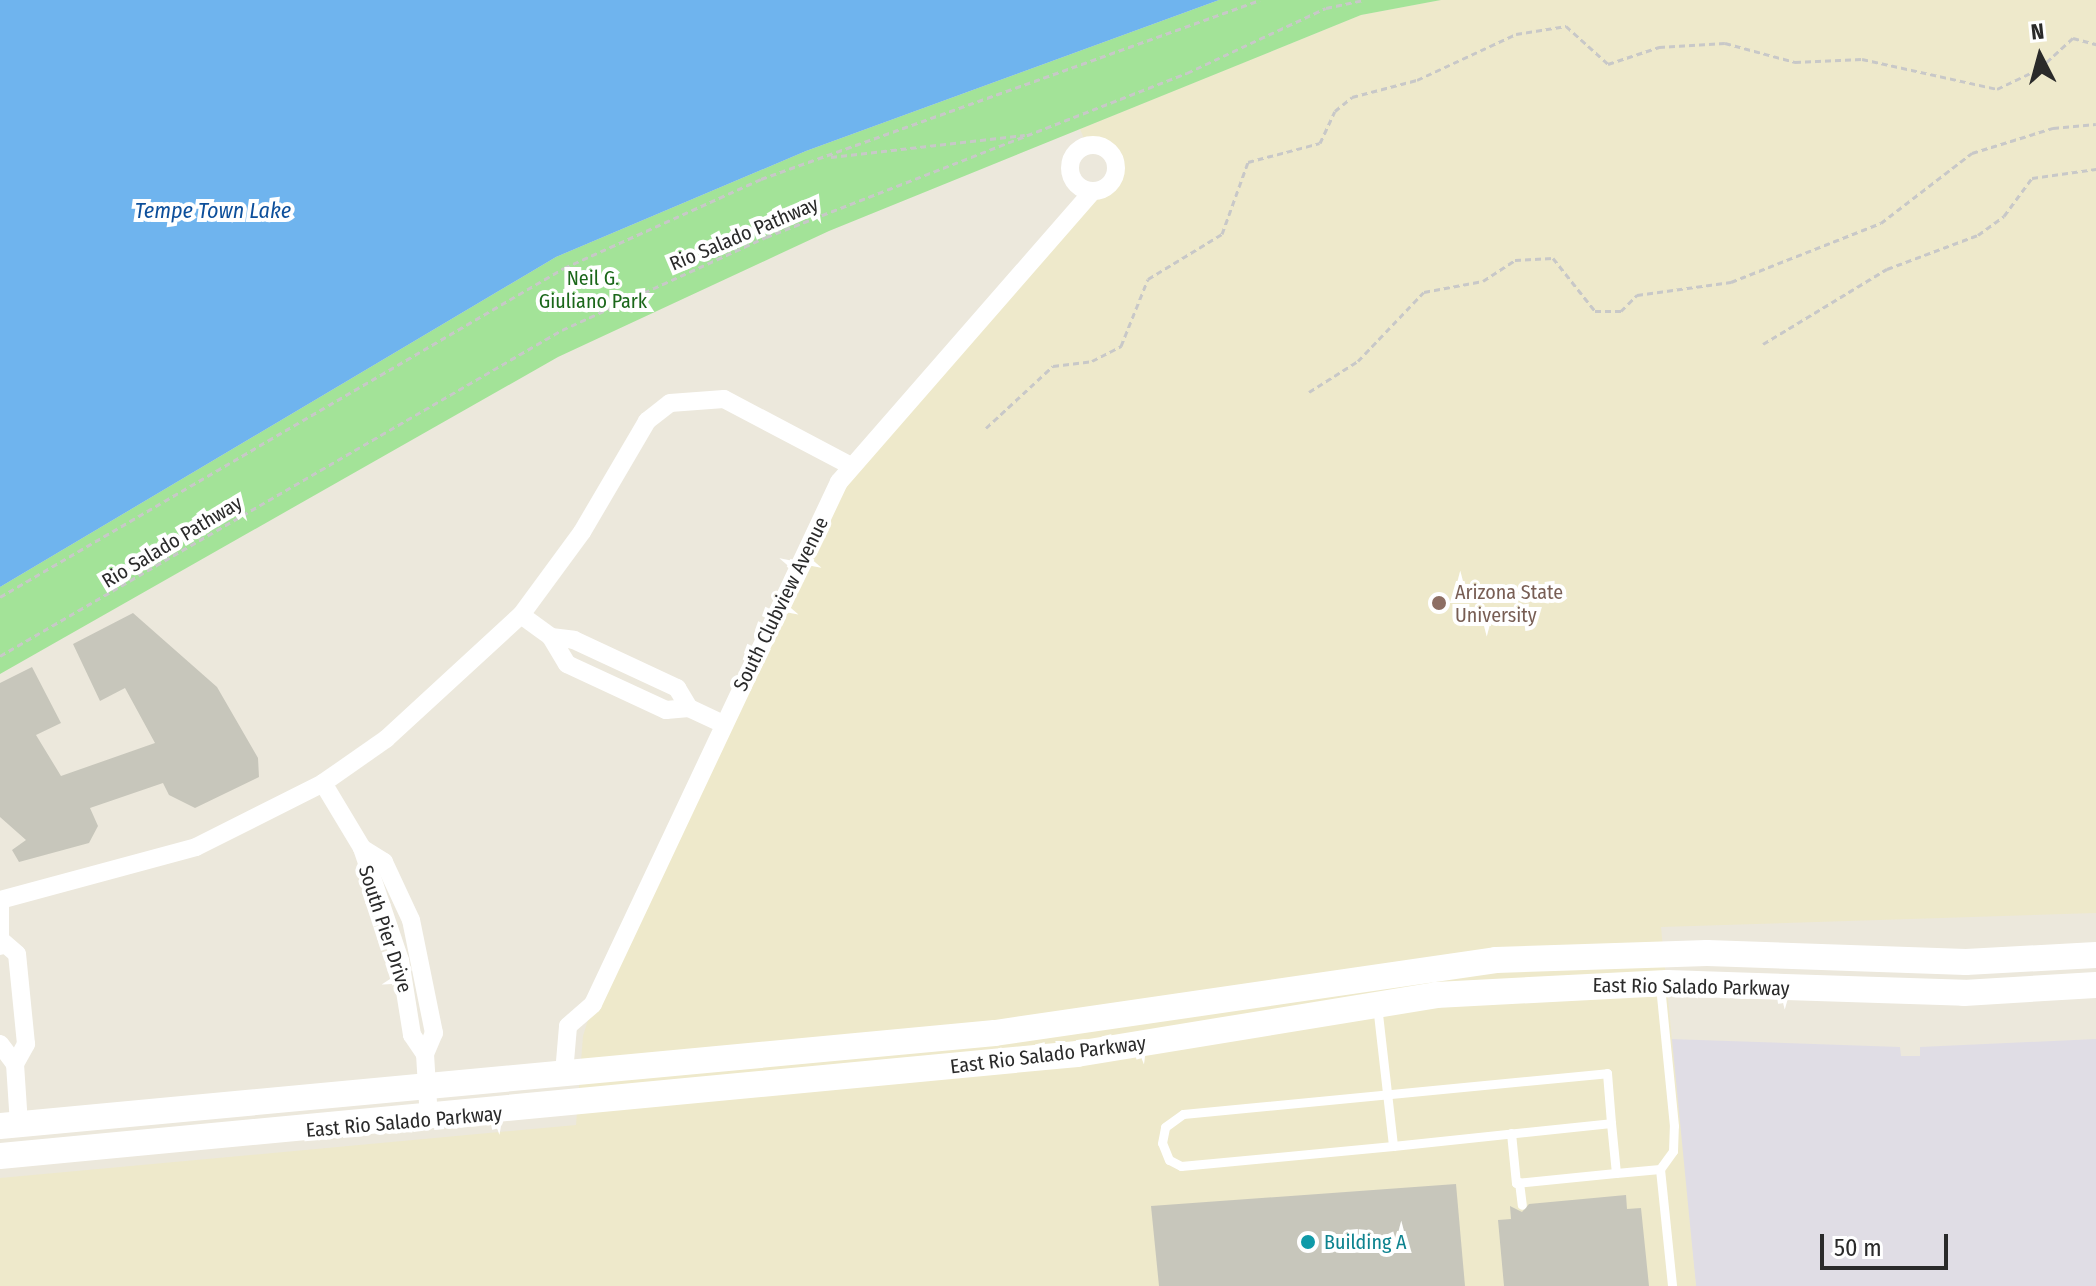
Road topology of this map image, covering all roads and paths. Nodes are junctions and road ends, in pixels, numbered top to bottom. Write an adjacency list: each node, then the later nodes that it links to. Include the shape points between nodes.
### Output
1 (1260, 0): 6 (path)
2 (1363, 0): 5 (path, Rio Salado Pathway, via 1326,8)
3 (2096, 44): 11 (path, via 2073,38 2039,69 1997,89 1862,59 1795,62 1725,43 1659,47 1608,64 1566,26 1516,34 1417,80 1352,97 1335,111 1320,143 1248,162 1222,234 1148,279 1121,346 1092,361 1053,366)
4 (2096, 124): 10 (path, via 2053,128 1972,153 1881,223 1731,282 1637,295 1621,311 1595,311 1553,258 1515,260 1483,281 1424,292 1358,361)
5 (1027, 135): 6 (path); 15 (path, Rio Salado Pathway, via 766,237 562,330)
6 (827, 157): 13 (path, via 564,268)
7 (2096, 169): 9 (path, via 2032,178 2004,216 1978,235 1887,269)
8 (1093, 191): 12 (street, South Clubview Avenue)
9 (1763, 344)
10 (1309, 392)
11 (986, 428)
12 (851, 466): 14 (street, via 724,399 670,403 647,421 582,532); 16 (street, South Clubview Avenue)
13 (0, 597)
14 (521, 615): 16 (street, via 551,637 574,640 677,688 689,708); 17 (street, via 435,699)
15 (0, 656)
16 (724, 724): 27 (street, South Clubview Avenue, via 593,1004 568,1026)
17 (323, 783): 18 (street, via 196,847); 28 (street, South Pier Drive, via 362,848 400,960 412,1035 425,1054)
18 (0, 900)
19 (0, 907): 20 (street)
20 (1, 944): 26 (street, via 17,954 26,1044)
21 (2096, 955): 27 (main road, East Rio Salado Parkway, via 1966,962 1707,953 1496,960 1072,1024)
22 (1660, 983): 23 (main road, East Rio Salado Parkway, via 1964,993); 24 (main road, East Rio Salado Parkway); 36 (lane, via 1674,1126 1673,1151)
23 (2096, 985)
24 (1377, 1002): 29 (lane); 30 (main road, East Rio Salado Parkway, via 1077,1054)
25 (0, 1044): 26 (street)
26 (15, 1064): 32 (street)
27 (564, 1073): 28 (main road, East Rio Salado Parkway)
28 (427, 1085): 30 (street, South Pier Drive); 32 (main road, East Rio Salado Parkway)
29 (1387, 1093): 31 (lane, via 1607,1073); 34 (lane); 34 (lane, via 1183,1114 1165,1127 1162,1143 1169,1160 1181,1166)
30 (429, 1120): 35 (main road, East Rio Salado Parkway)
31 (1611, 1123): 33 (lane); 37 (lane)
32 (9, 1125)
33 (1511, 1133): 34 (lane); 38 (lane)
34 (1393, 1146)
35 (0, 1156)
36 (1660, 1169): 37 (lane); 40 (lane)
37 (1616, 1173): 38 (lane)
38 (1519, 1182): 39 (lane)
39 (1522, 1205)
40 (1672, 1286)

